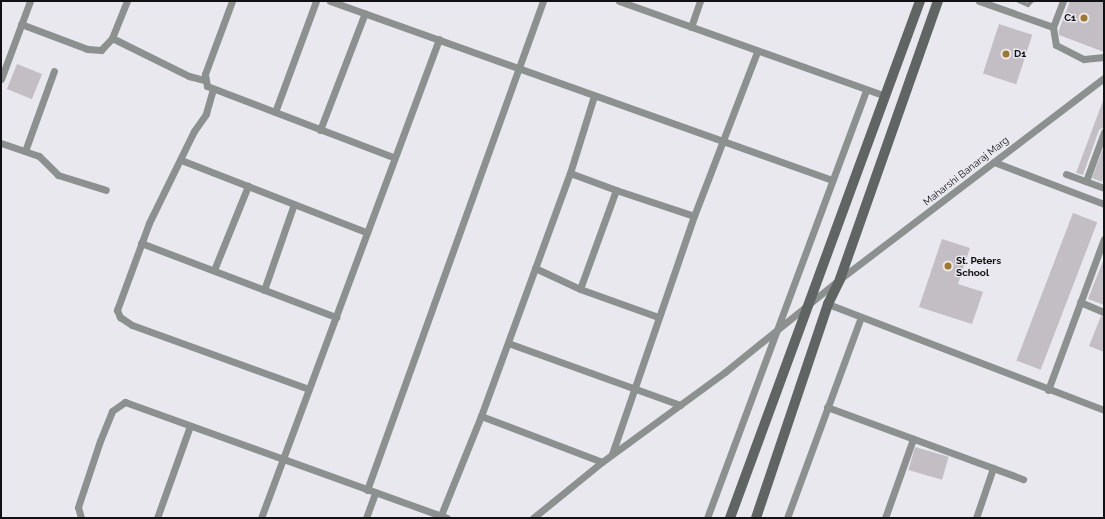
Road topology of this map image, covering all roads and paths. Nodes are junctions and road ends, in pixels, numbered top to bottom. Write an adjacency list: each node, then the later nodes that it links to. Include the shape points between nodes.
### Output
1 (30, 1): 16 (street)
2 (127, 1): 19 (street)
3 (232, 1): 29 (street)
4 (316, 1): 34 (street)
5 (330, 1): 15 (street)
6 (543, 1): 25 (street)
7 (619, 1): 17 (street)
8 (700, 1): 17 (street)
9 (920, 1): 33 (street)
10 (938, 1): 59 (street)
11 (979, 1): 18 (street)
12 (1019, 1): 13 (lane, via 1028,5)
13 (1032, 1)
14 (1063, 1): 18 (street)
15 (365, 13): 20 (street); 35 (street)
16 (21, 24): 19 (street, via 94,51 101,50); 24 (street)
17 (691, 27): 21 (street)
18 (1053, 27): 23 (street, via 1054,40 1065,52 1084,59)
19 (112, 38): 29 (street, via 180,72)
20 (439, 38): 25 (street); 40 (street)
21 (757, 52): 31 (street); 37 (street)
22 (1, 57): 24 (street)
23 (1104, 57)
24 (8, 60): 28 (street)
25 (519, 69): 32 (street); 85 (street)
26 (54, 71): 39 (street)
27 (1104, 78): 42 (street, Maharshi Banaraj Marg)
28 (1, 79)
29 (204, 80): 30 (street)
30 (214, 89): 34 (street); 41 (street, via 206,114 194,131)
31 (866, 90): 33 (street); 45 (street)
32 (594, 96): 37 (street); 43 (street)
33 (886, 96): 63 (street)
34 (275, 112): 35 (street)
35 (320, 130): 40 (street)
36 (1104, 132): 46 (street)
37 (722, 141): 45 (street); 53 (street)
38 (1, 143): 39 (street)
39 (25, 151): 49 (street, via 45,161 58,175)
40 (393, 157): 54 (street)
41 (181, 160): 47 (street); 56 (street)
42 (994, 162): 52 (street); 59 (street, Maharshi Banaraj Marg)
43 (570, 173): 50 (street); 57 (street)
44 (1066, 174): 46 (street)
45 (832, 180): 69 (street)
46 (1086, 181): 48 (street)
47 (248, 186): 51 (street); 58 (street)
48 (1104, 187)
49 (106, 190)
50 (616, 190): 53 (street); 60 (street)
51 (294, 204): 54 (street); 61 (street)
52 (1104, 204)
53 (694, 216): 67 (street)
54 (366, 232): 66 (street)
55 (1104, 239): 62 (street)
56 (141, 243): 58 (street); 72 (street, via 117,310 123,320)
57 (535, 268): 60 (street); 70 (street)
58 (214, 270): 61 (street)
59 (840, 279): 63 (street, Maharshi Banaraj Marg); 64 (street)
60 (580, 288): 67 (street)
61 (264, 290): 66 (street)
62 (1080, 302): 65 (street); 73 (street)
63 (809, 304): 69 (street, Maharshi Banaraj Marg); 94 (street)
64 (828, 304): 68 (street); 95 (street)
65 (1104, 312)
66 (336, 317): 72 (street)
67 (658, 317): 71 (street)
68 (861, 317): 73 (street); 75 (street)
69 (778, 329): 74 (street, Maharshi Banaraj Marg); 93 (street)
70 (508, 342): 71 (street); 77 (street)
71 (634, 388): 74 (street); 80 (street)
72 (309, 389): 81 (street)
73 (1048, 390): 76 (street)
74 (680, 405): 80 (street, Maharshi Banaraj Marg)
75 (827, 407): 79 (street); 96 (street)
76 (1104, 410)
77 (481, 416): 82 (street); 87 (street)
78 (190, 426): 81 (street); 88 (street, via 133,403 118,405 100,441 82,492 78,507); 89 (street)
79 (913, 439): 83 (street); 97 (street)
80 (612, 454): 82 (street, Maharshi Banaraj Marg)
81 (283, 460): 85 (street); 90 (street)
82 (602, 462): 92 (street, Maharshi Banaraj Marg)
83 (993, 468): 84 (street); 98 (street)
84 (1023, 479)
85 (367, 490): 86 (street)
86 (375, 493): 87 (street); 91 (street)
87 (444, 517)
88 (81, 518)
89 (157, 518)
90 (261, 518)
91 (366, 518)
92 (533, 518)
93 (707, 518)
94 (730, 518)
95 (756, 518)
96 (787, 518)
97 (885, 518)
98 (976, 518)

